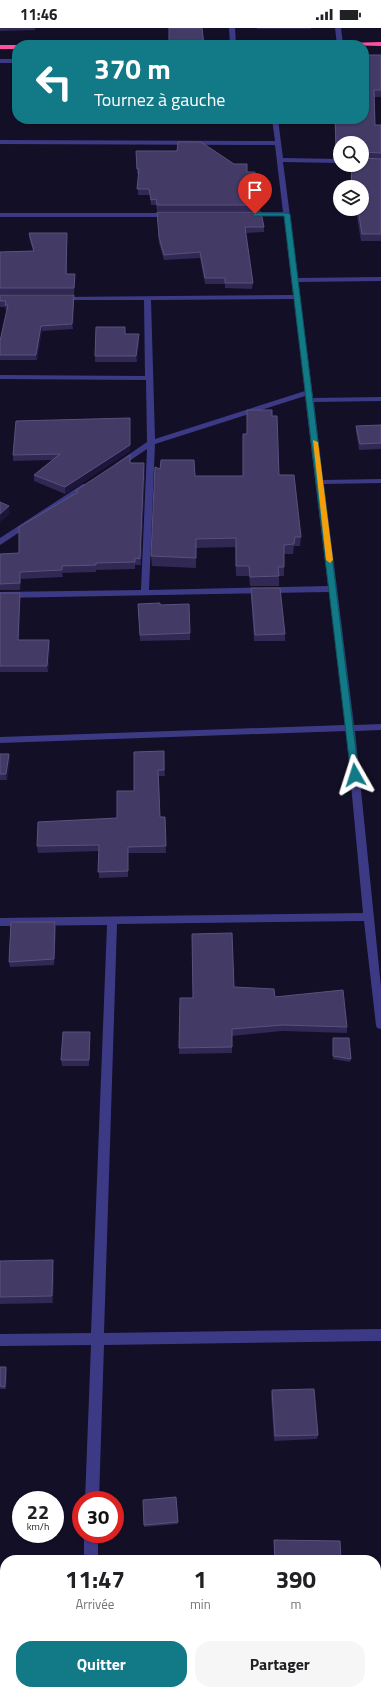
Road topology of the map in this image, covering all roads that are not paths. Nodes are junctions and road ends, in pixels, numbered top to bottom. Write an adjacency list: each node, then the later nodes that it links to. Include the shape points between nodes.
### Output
1 (232, 28): 3 (street)
2 (338, 28): 4 (street)
3 (233, 40)
4 (339, 40)
5 (369, 44): 6 (highway)
6 (381, 44)
7 (0, 47): 8 (highway)
8 (12, 47)
9 (12, 61): 10 (street)
10 (0, 62)
11 (276, 124): 13 (street)
12 (0, 142): 13 (street)
13 (279, 143): 14 (street)
14 (281, 160): 15 (street); 17 (street)
15 (333, 161)
16 (239, 214): 17 (street)
17 (287, 214): 21 (street)
18 (0, 215): 19 (street)
19 (175, 215)
20 (381, 279): 21 (street)
21 (295, 280): 22 (street)
22 (297, 297): 24 (street); 27 (street)
23 (53, 298): 24 (street)
24 (147, 298): 26 (street)
25 (0, 377): 26 (street)
26 (150, 378): 29 (street)
27 (309, 396): 28 (street); 29 (street); 33 (street)
28 (381, 399)
29 (151, 443): 30 (street); 36 (street)
30 (112, 468)
31 (93, 481): 34 (street)
32 (381, 481): 33 (street)
33 (320, 482): 35 (street)
34 (0, 542)
35 (333, 589): 36 (street); 39 (street)
36 (145, 593): 37 (street)
37 (0, 595)
38 (381, 727): 39 (street)
39 (350, 728): 40 (street); 41 (street)
40 (0, 740)
41 (369, 917): 42 (street); 44 (street)
42 (112, 921): 43 (street); 47 (street)
43 (0, 922)
44 (378, 975): 45 (street)
45 (381, 1025)
46 (381, 1335): 47 (street)
47 (98, 1338): 48 (street); 49 (street)
48 (0, 1340)
49 (92, 1491)
50 (91, 1543): 51 (street)
51 (90, 1555)

